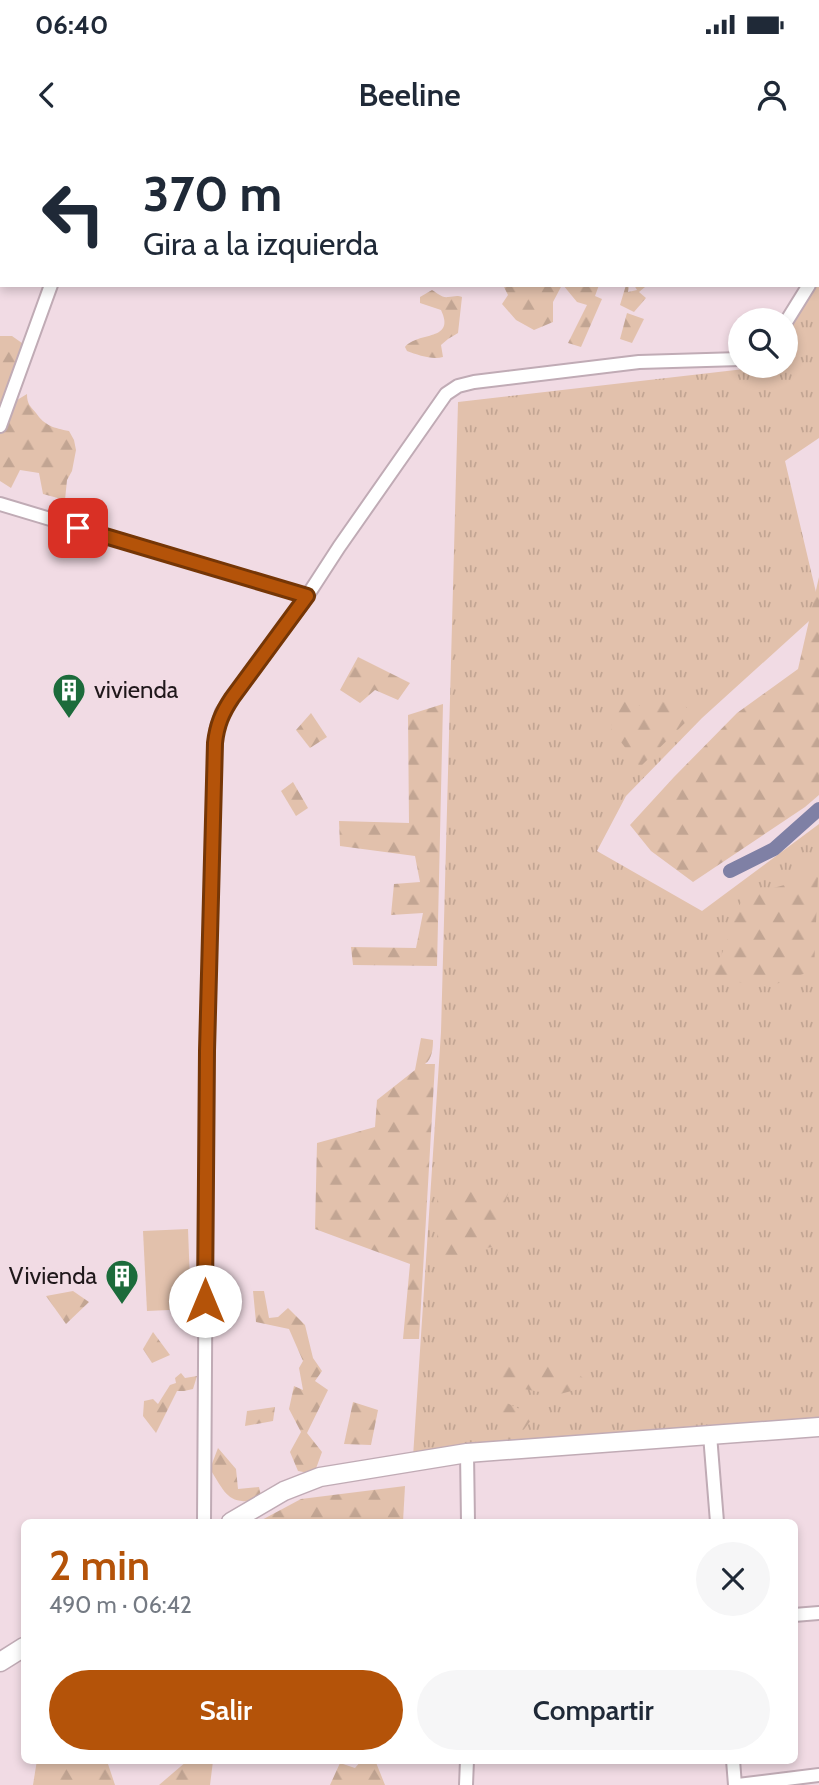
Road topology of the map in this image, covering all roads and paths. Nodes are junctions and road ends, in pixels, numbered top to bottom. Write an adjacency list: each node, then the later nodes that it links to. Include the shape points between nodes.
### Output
1 (50, 287): 5 (street)
2 (807, 287): 3 (street)
3 (794, 308)
4 (728, 359): 7 (street, via 639,362 458,386 446,394)
5 (0, 426)
6 (0, 504): 7 (street)
7 (307, 596): 11 (street, via 222,712 216,735 207,1051)
8 (819, 1427): 9 (street)
9 (710, 1435): 10 (street); 14 (street)
10 (467, 1453): 12 (street, via 320,1478 284,1491); 13 (street)
11 (204, 1519)
12 (237, 1519)
13 (468, 1519)
14 (717, 1519)
15 (819, 1613): 16 (street)
16 (798, 1615)
17 (21, 1649): 18 (street)
18 (0, 1662)
19 (467, 1764): 22 (street)
20 (734, 1764): 23 (street)
21 (819, 1775): 23 (street)
22 (466, 1785)
23 (737, 1785)

